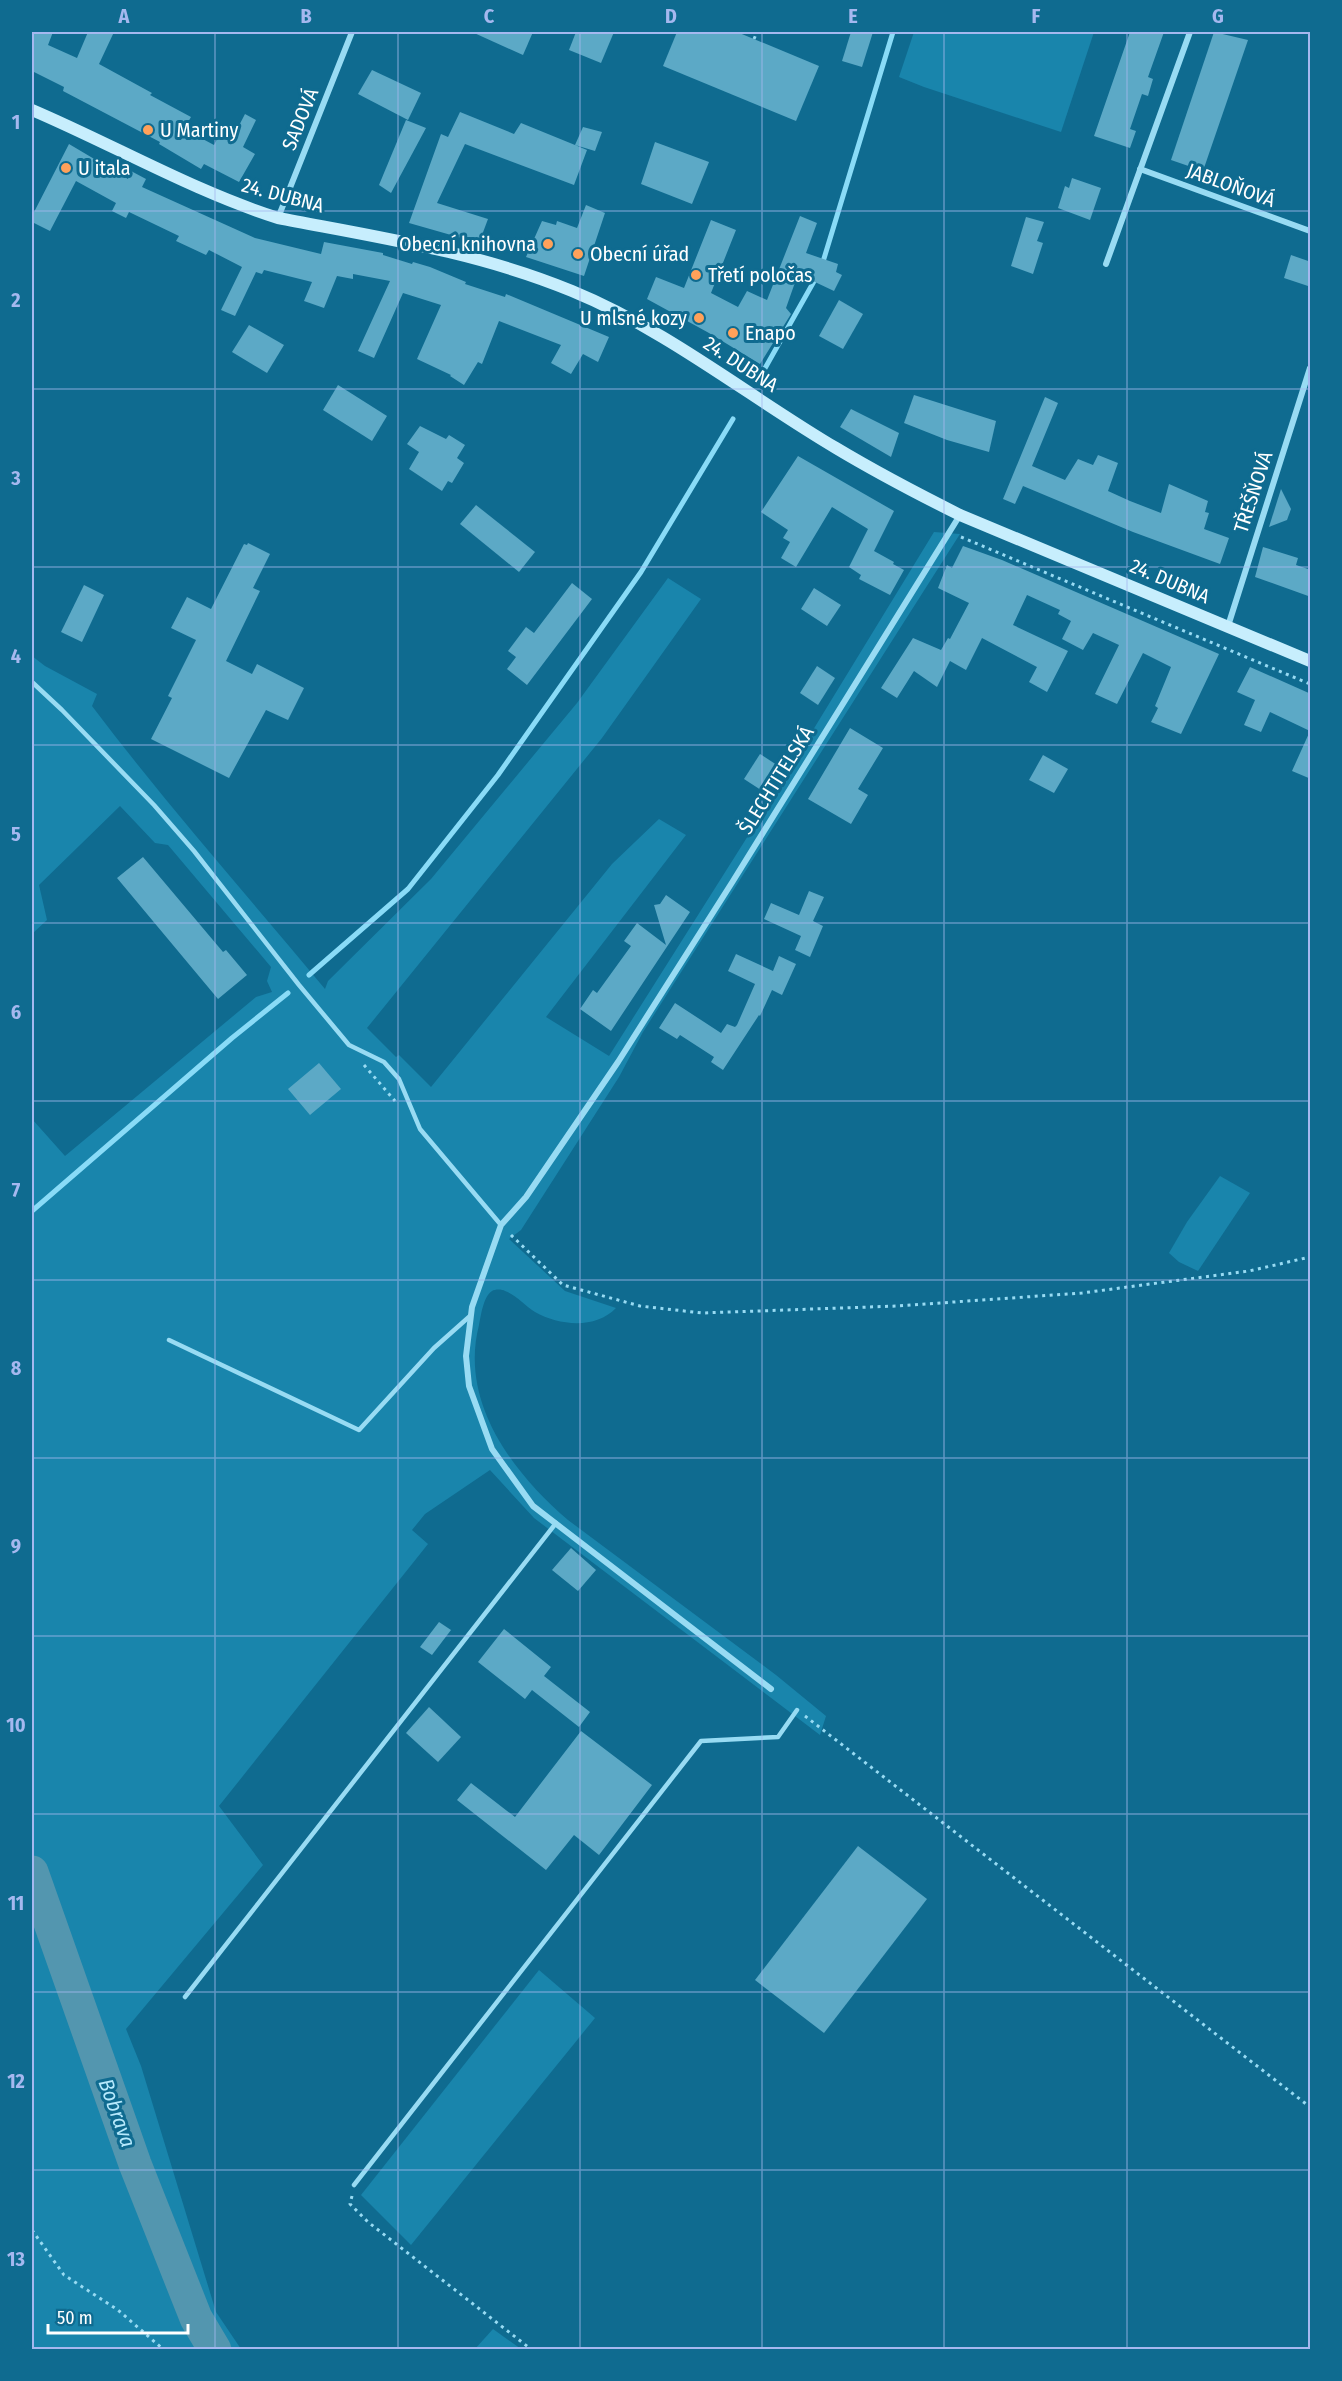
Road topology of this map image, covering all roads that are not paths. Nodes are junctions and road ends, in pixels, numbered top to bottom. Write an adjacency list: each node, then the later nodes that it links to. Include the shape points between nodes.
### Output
1 (352, 32): 5 (street, SADOVÁ)
2 (1190, 32): 4 (street)
3 (32, 110): 5 (main road, 24. DUBNA, via 223,199)
4 (1140, 169): 6 (street, JABLOŇOVÁ); 7 (street)
5 (278, 218): 9 (main road, 24. DUBNA, via 452,252 573,291 656,334 836,448)
6 (1311, 231)
7 (1106, 264)
8 (1311, 368): 10 (street, TŘEŠŇOVÁ)
9 (960, 514): 10 (main road, 24. DUBNA); 13 (street, ŠLECHTITELSKÁ, via 618,1062 526,1197)
10 (1228, 626): 11 (main road, 24. DUBNA)
11 (1311, 661)
12 (32, 682): 13 (lane, via 154,805 349,1044 384,1062 399,1079 420,1129)
13 (501, 1226): 14 (street)
14 (470, 1316): 15 (lane, via 434,1348 359,1430); 16 (street, via 466,1356 469,1386 492,1449 533,1506)
15 (169, 1340)
16 (556, 1523): 17 (street); 19 (lane)
17 (771, 1689)
18 (797, 1710): 20 (lane, via 778,1737 701,1741)
19 (185, 1997)
20 (354, 2185)

